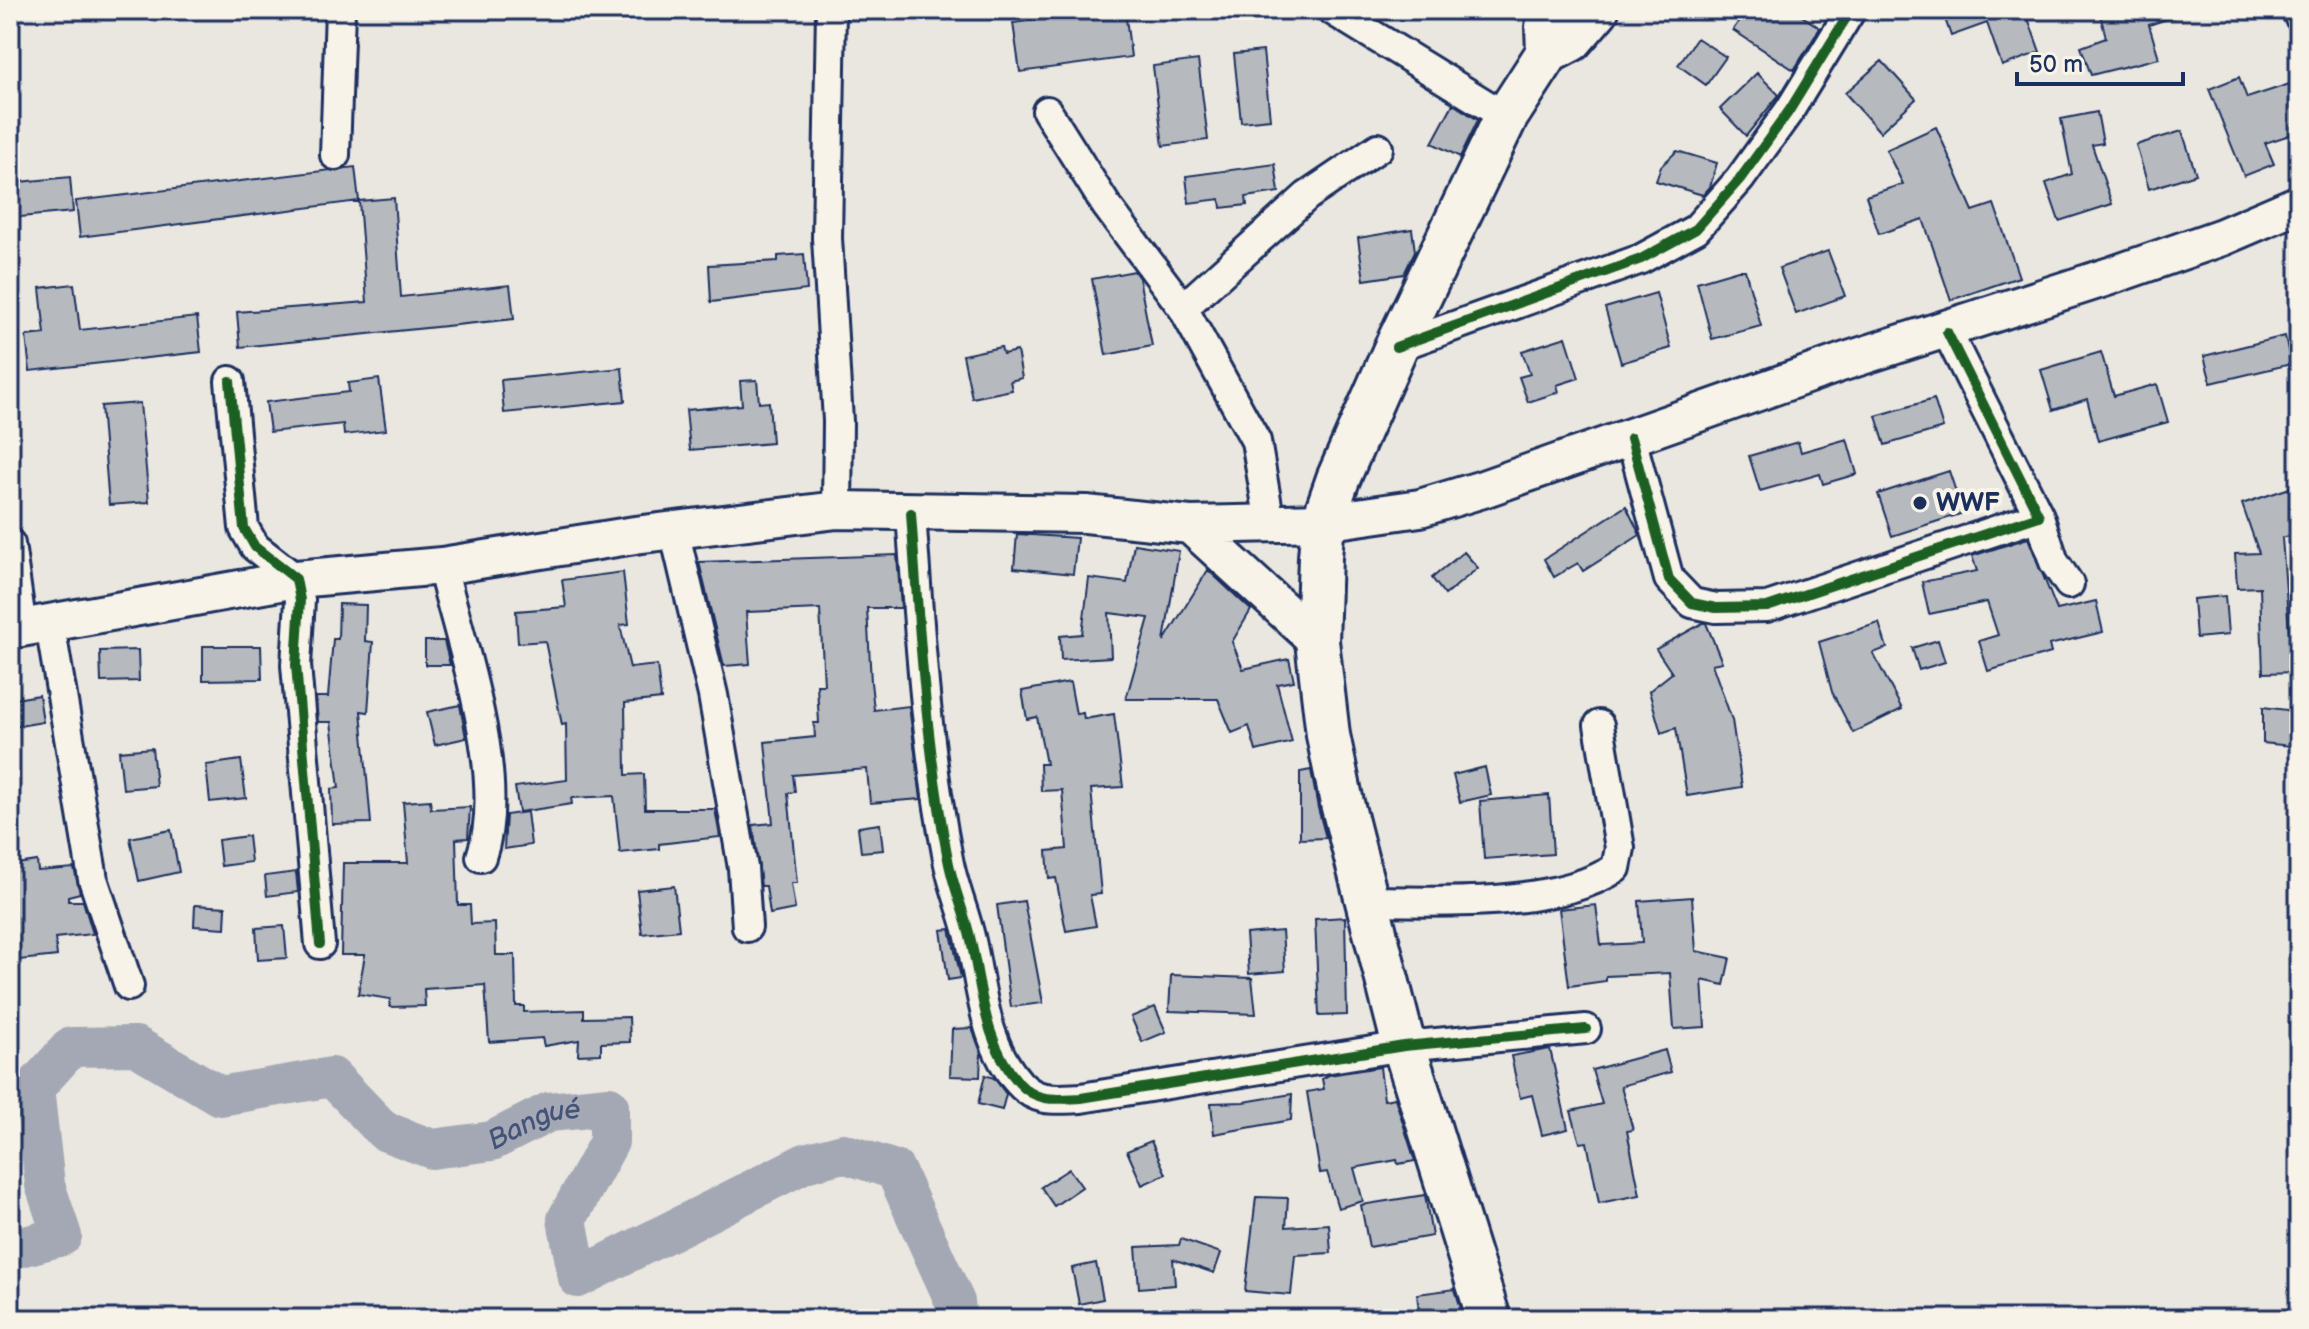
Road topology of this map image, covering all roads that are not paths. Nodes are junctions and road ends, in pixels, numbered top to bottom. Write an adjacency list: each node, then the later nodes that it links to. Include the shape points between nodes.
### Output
1 (340, 10): 13 (street)
2 (831, 10): 20 (street, via 827,238 838,421)
3 (1332, 10): 11 (street)
4 (1554, 10): 9 (highway, via 1547,27)
5 (1597, 10): 9 (highway, via 1571,40)
6 (1851, 10): 17 (street, via 1789,111 1696,229 1641,259)
7 (2297, 10): 8 (street)
8 (2299, 16)
9 (1548, 52): 11 (highway)
10 (1047, 111): 15 (street, via 1106,205)
11 (1506, 117): 17 (highway)
12 (1378, 148): 15 (street, via 1307,196)
13 (335, 155)
14 (2299, 204): 16 (main road, via 2222,237)
15 (1183, 308): 24 (street, via 1256,441)
16 (1947, 332): 19 (main road, via 1843,362); 22 (street)
17 (1396, 347): 23 (highway)
18 (230, 381): 29 (street, via 244,528 255,547)
19 (1631, 438): 22 (street, via 1669,579 1692,603 1767,607); 23 (main road, via 1420,508)
20 (837, 510): 21 (main road); 26 (main road)
21 (911, 513): 25 (main road, via 1086,514); 40 (street, via 948,860 971,942 980,1002 1006,1065 1021,1085 1041,1099 1081,1098)
22 (2039, 516): 30 (street, via 2054,562)
23 (1323, 522): 24 (main road); 32 (highway)
24 (1270, 523): 25 (main road)
25 (1190, 525): 32 (main road)
26 (674, 530): 28 (main road); 36 (street, via 713,695 743,868)
27 (10, 544): 31 (street)
28 (442, 566): 29 (main road); 34 (street, via 482,724 489,836)
29 (296, 579): 31 (main road); 37 (street, via 296,665)
30 (2069, 584)
31 (27, 628): 38 (street, via 93,879)
32 (1317, 641): 35 (highway, via 1328,735)
33 (1599, 725): 35 (street, via 1620,848 1616,868 1596,881 1509,898)
34 (481, 857)
35 (1367, 901): 40 (highway)
36 (747, 927)
37 (320, 944)
38 (129, 986)
39 (1586, 1029): 40 (street)
40 (1404, 1046): 41 (highway)
41 (1489, 1319)

